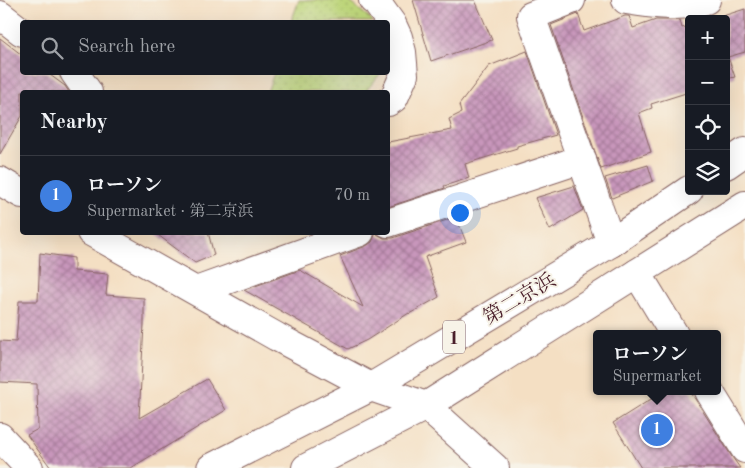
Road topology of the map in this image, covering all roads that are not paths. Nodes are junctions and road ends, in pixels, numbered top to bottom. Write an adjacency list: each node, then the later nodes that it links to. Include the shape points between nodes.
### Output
1 (373, 0): 6 (main road)
2 (571, 0): 13 (main road, via 531,16)
3 (626, 0): 4 (main road, via 663,6)
4 (706, 0)
5 (0, 16): 8 (main road)
6 (389, 20)
7 (390, 21): 11 (main road, via 402,52 404,75)
8 (20, 31)
9 (76, 75): 10 (main road)
10 (87, 90)
11 (390, 101)
12 (745, 152): 14 (main road)
13 (582, 158): 19 (main road); 23 (main road)
14 (730, 162)
15 (0, 181): 16 (main road)
16 (20, 193)
17 (685, 193): 23 (main road, 第二京浜 / 1)
18 (745, 205): 24 (main road, 第二京浜 / 1)
19 (390, 222)
20 (102, 235): 22 (main road)
21 (352, 235): 25 (main road)
22 (130, 243): 25 (main road)
23 (611, 244): 27 (main road, 第二京浜 / 1)
24 (637, 274): 26 (main road); 29 (main road, 第二京浜 / 1)
25 (196, 292): 27 (main road)
26 (672, 330)
27 (371, 387): 29 (main road); 34 (main road, 第二京浜 / 1)
28 (713, 395): 30 (main road)
29 (426, 406): 35 (main road, 第二京浜 / 1); 36 (main road)
30 (738, 421): 32 (main road)
31 (0, 437): 33 (main road)
32 (745, 449)
33 (29, 468)
34 (211, 468)
35 (306, 468)
36 (494, 468)

